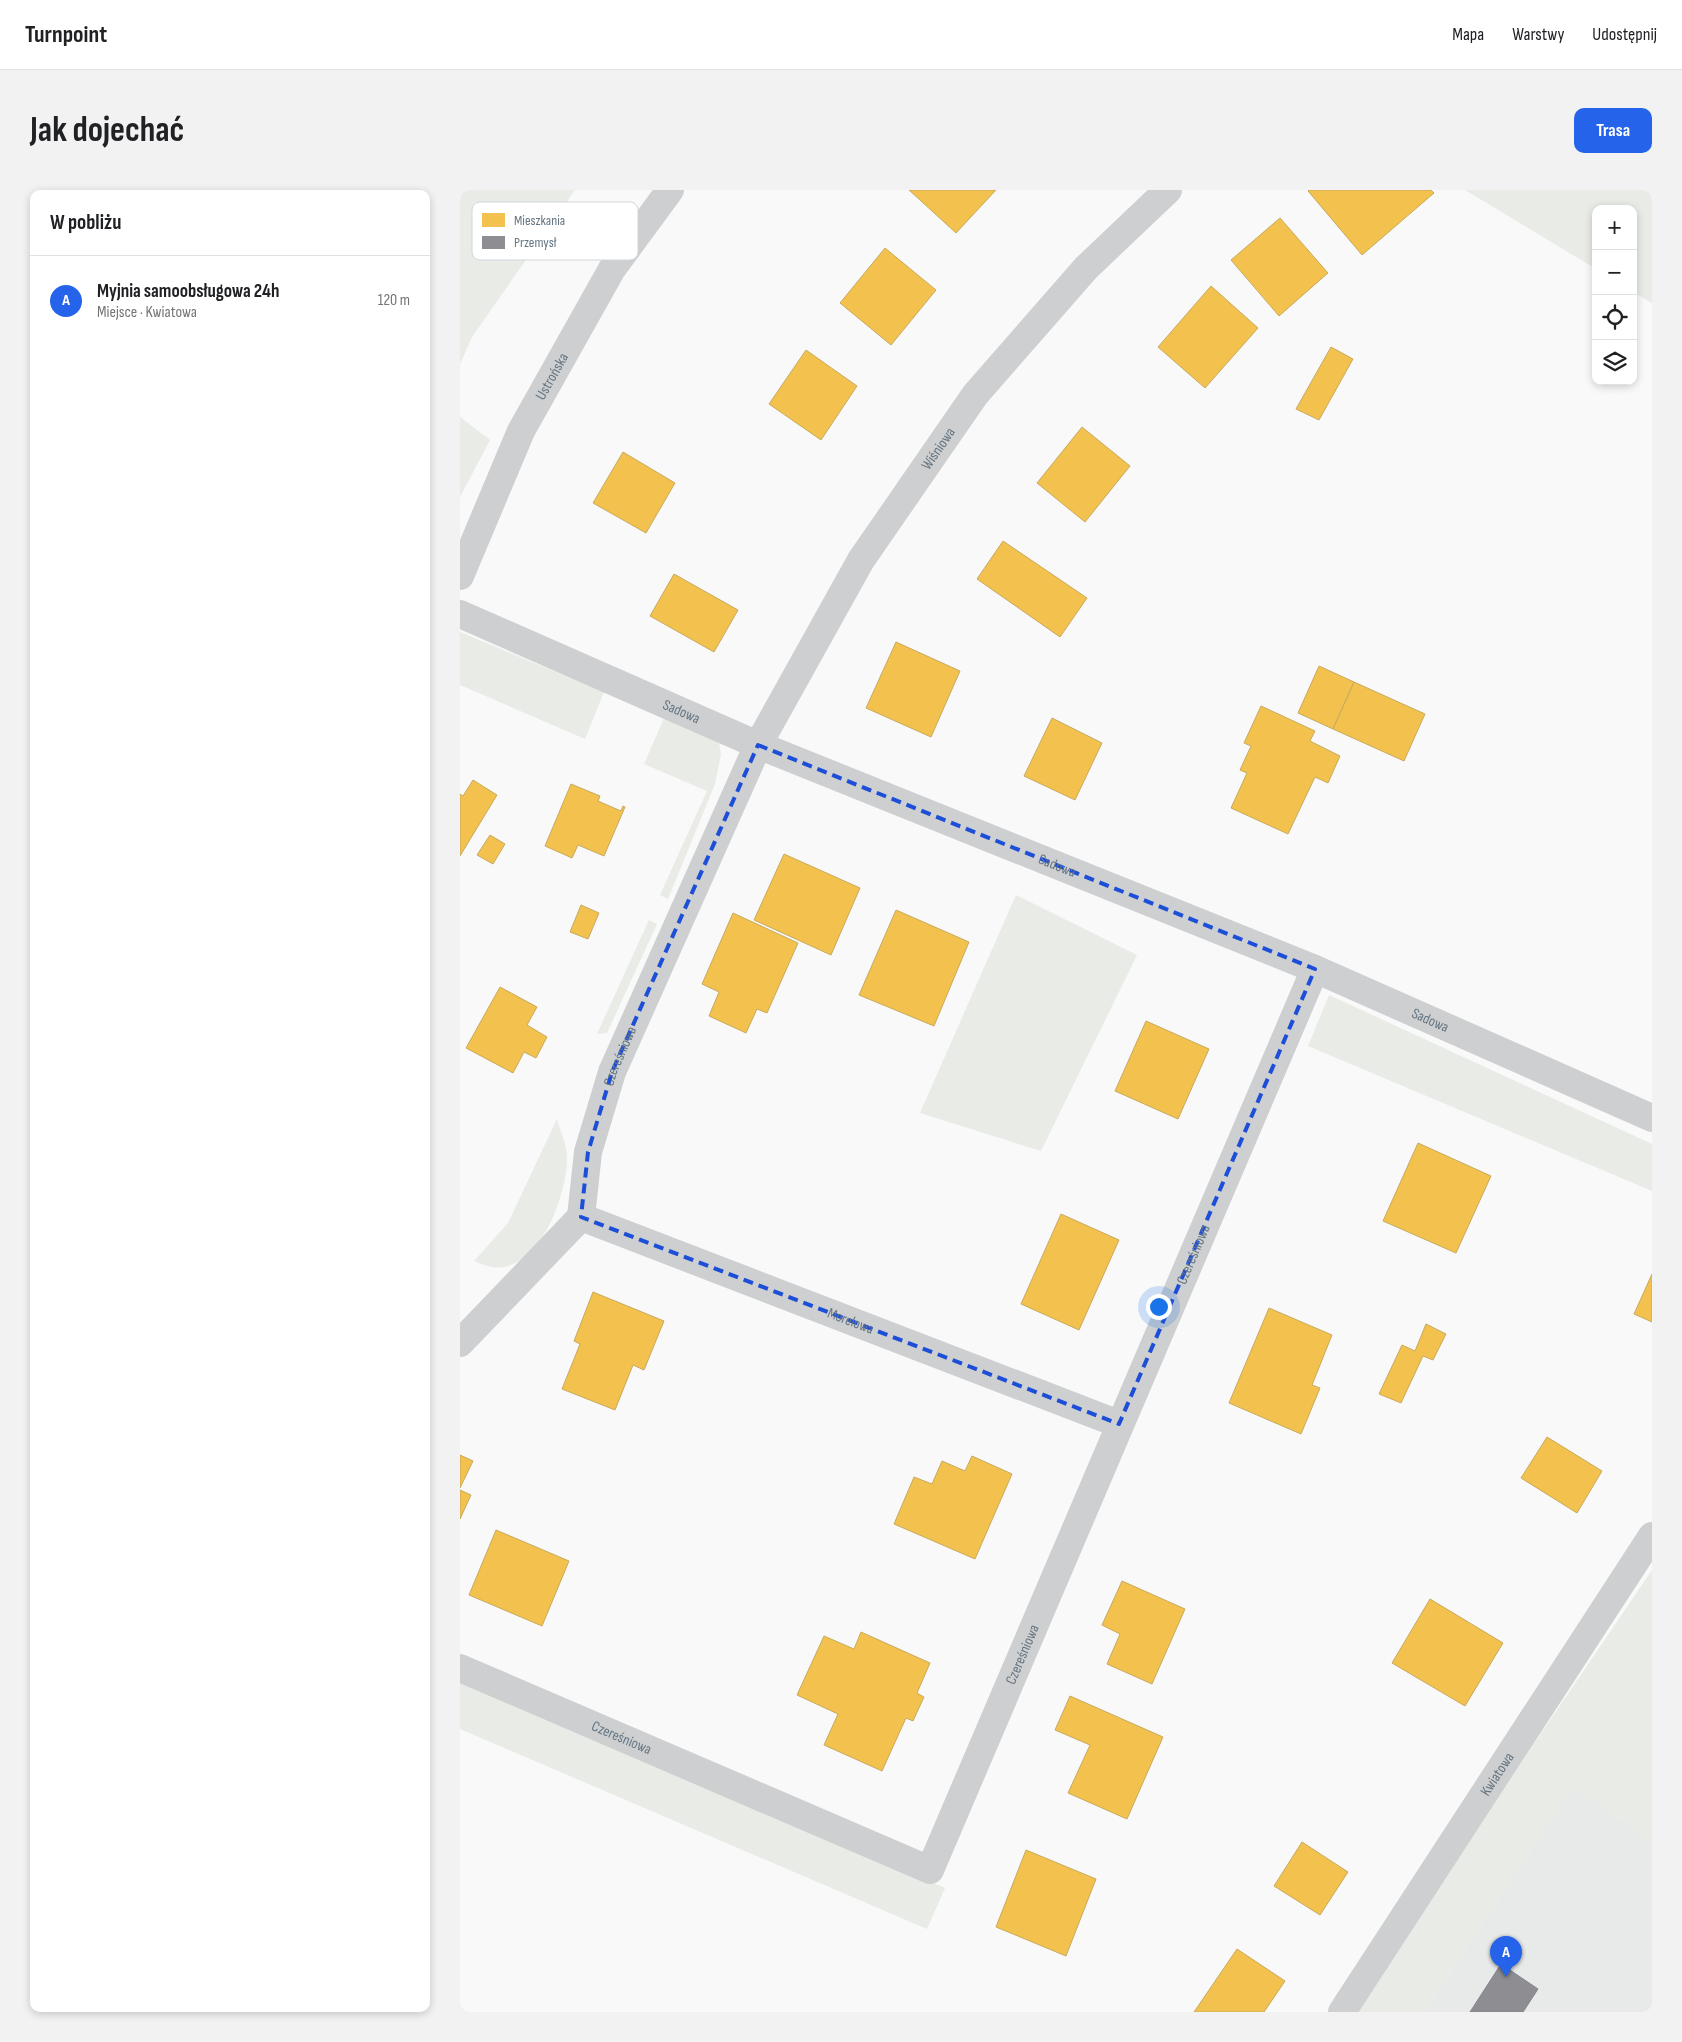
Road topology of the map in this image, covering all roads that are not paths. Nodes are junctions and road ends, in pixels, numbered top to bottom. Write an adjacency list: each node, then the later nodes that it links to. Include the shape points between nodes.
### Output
1 (670, 190): 3 (street, Ustrońska)
2 (1168, 190): 7 (street, Wiśniowa, via 1086,268 975,395 860,560)
3 (638, 234)
4 (619, 260): 5 (street, Ustrońska, via 521,432)
5 (460, 576)
6 (460, 614): 7 (street, Sadowa)
7 (758, 745): 8 (street, Sadowa); 10 (street, Czereśniowa, via 612,1072 588,1152)
8 (1315, 969): 9 (street, Sadowa); 12 (street, Czereśniowa)
9 (1652, 1118)
10 (581, 1217): 11 (street); 12 (street, Morelowa)
11 (460, 1343)
12 (1119, 1424): 14 (street, Czereśniowa, via 930,1870)
13 (1652, 1536): 15 (street, Kwiatowa)
14 (460, 1668)
15 (1342, 2012)

